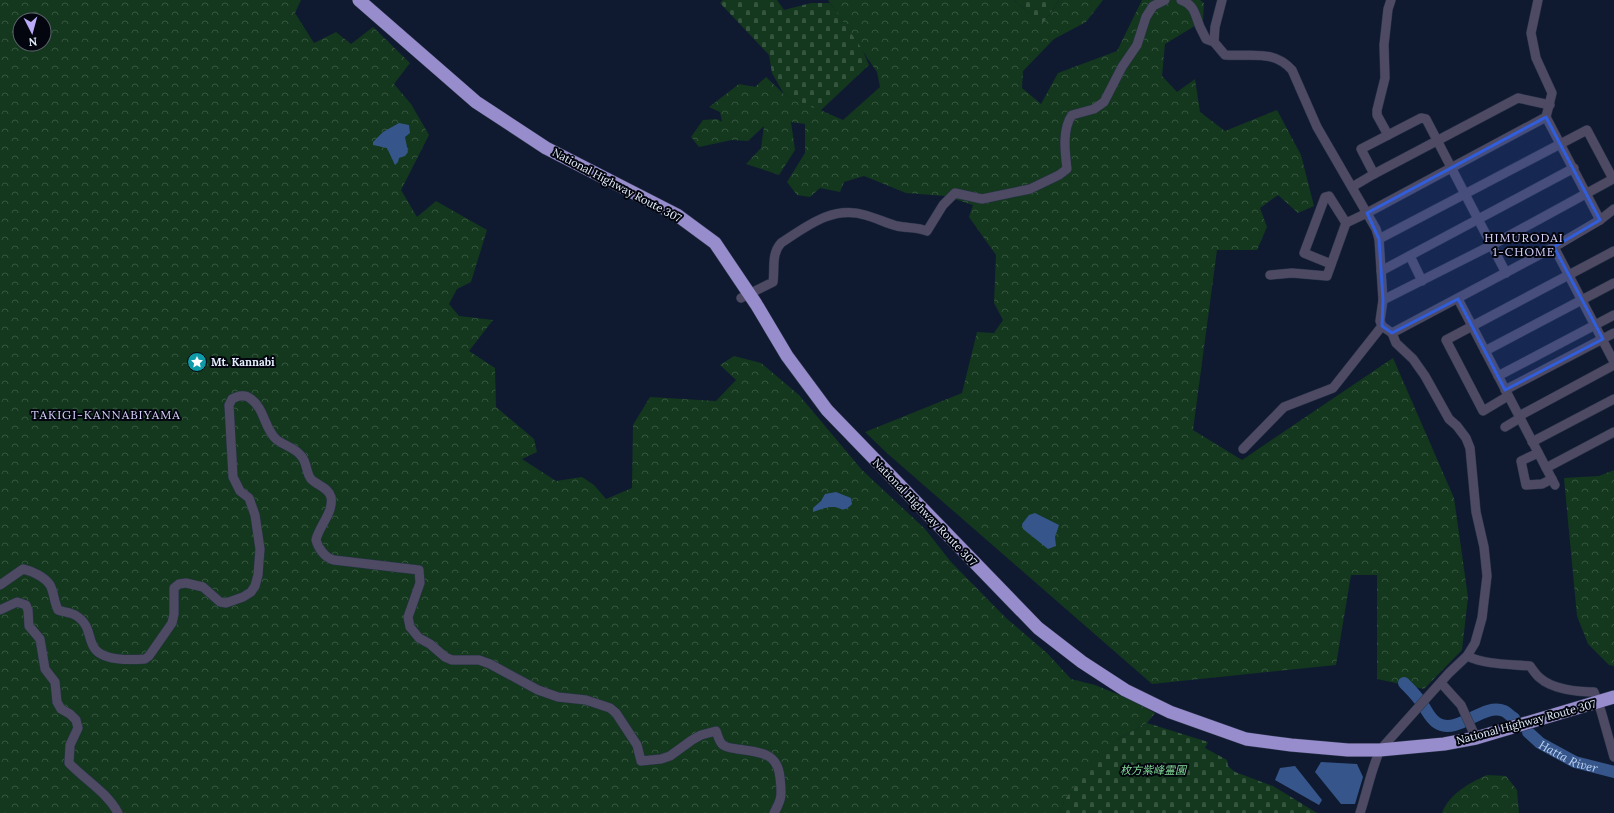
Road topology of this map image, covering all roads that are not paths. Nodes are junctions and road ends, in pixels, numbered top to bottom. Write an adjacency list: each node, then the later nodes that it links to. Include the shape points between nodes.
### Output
1 (359, 0): 36 (highway, National Highway Route 307, via 476,102 546,148 677,215 714,243)
2 (1165, 0): 36 (street, via 1153,6 1146,17 1137,45 1104,102 1094,109 1072,115 1069,120 1066,127 1067,169 1030,189 982,199 955,194 943,205 927,231 897,226 864,214 834,213 814,222 781,243 774,258 772,282)
3 (1181, 0): 7 (street, via 1195,10 1206,39)
4 (1222, 0): 7 (street)
5 (1391, 0): 10 (street, via 1384,45 1385,78 1377,110 1377,115)
6 (1538, 0): 8 (street, via 1531,33 1536,58 1552,94)
7 (1214, 42): 16 (street, via 1225,55 1272,56 1285,62 1292,70 1317,127)
8 (1550, 105): 9 (street); 11 (street, via 1518,98)
9 (1546, 117): 12 (street); 13 (street)
10 (1388, 135): 11 (street, via 1421,118 1426,119); 15 (street, via 1361,149)
11 (1438, 141): 13 (street); 15 (street)
12 (1560, 143): 14 (street); 17 (street, via 1587,130 1613,179); 18 (street)
13 (1451, 167): 18 (street); 20 (street)
14 (1574, 168): 17 (street); 21 (street)
15 (1374, 174): 16 (street)
16 (1352, 187): 20 (street)
17 (1587, 193): 22 (street); 25 (street)
18 (1465, 194): 21 (street); 24 (street)
19 (1614, 209): 22 (street)
20 (1367, 213): 23 (street); 24 (street)
21 (1479, 219): 25 (street); 28 (street)
22 (1600, 220): 26 (street)
23 (1346, 223): 29 (street); 29 (street, via 1329,196 1325,197 1304,253)
24 (1379, 239): 30 (street)
25 (1492, 245): 31 (street); 34 (street)
26 (1554, 248): 31 (street); 33 (street)
27 (1614, 251): 33 (street)
28 (1410, 256): 30 (street); 34 (street)
29 (1331, 264): 32 (street, via 1327,276 1292,273)
30 (1381, 271): 38 (street)
31 (1506, 273): 37 (street)
32 (1270, 275)
33 (1569, 275): 39 (street); 43 (street)
34 (1422, 281): 38 (street)
35 (1614, 283): 39 (street)
36 (745, 296): 67 (highway, National Highway Route 307, via 827,410 1038,628 1082,662 1125,690 1170,712 1246,739 1348,750)
37 (1458, 299): 43 (street); 44 (street)
38 (1384, 300): 42 (street, via 1380,321)
39 (1582, 300): 41 (street); 47 (street)
40 (1614, 315): 41 (street)
41 (1596, 325): 46 (street); 50 (street)
42 (1382, 326): 44 (street); 57 (street, via 1333,388 1284,407)
43 (1472, 326): 47 (street); 51 (street, via 1446,340 1483,411)
44 (1392, 333): 62 (street, via 1396,343 1413,359 1425,376 1449,419 1466,438 1470,448 1476,512 1487,576 1482,618 1475,643)
45 (1614, 333): 46 (street)
46 (1603, 339): 48 (street); 51 (street)
47 (1485, 351): 50 (street)
48 (1614, 362)
49 (1614, 365): 53 (street)
50 (1498, 376): 51 (street)
51 (1507, 393): 53 (street)
52 (1614, 399): 56 (street)
53 (1519, 417): 54 (street); 56 (street)
54 (1505, 427)
55 (1614, 432): 59 (street)
56 (1532, 442): 58 (street)
57 (1243, 449)
58 (1538, 453): 59 (street); 59 (street, via 1521,460 1526,486 1553,482)
59 (1546, 468)
60 (0, 585): 70 (street, via 23,569 45,579 51,585 58,610 75,615 84,623 95,649 102,655 136,660 149,656 172,623 174,588 179,584 203,587 220,602 226,603 251,592 257,580 260,550 255,515 248,498 240,491 233,477 229,405 232,399 239,395 245,396 255,403 269,431 303,457 311,479 328,491 331,504 316,540 325,555 334,560 419,570 420,583 408,617 410,627 419,638 452,660 479,660 538,690 610,708 637,745 641,762 670,756 701,735 716,731 722,744 728,748 766,754 779,767 782,795)
61 (0, 610): 69 (street, via 17,602 26,605 28,626 40,639 45,669 55,682 57,702 77,724 78,728 70,745 69,763 97,788)
62 (1467, 656): 63 (street); 65 (street, via 1490,663 1530,666 1540,679 1560,688 1574,692 1594,692)
63 (1441, 683): 66 (street, via 1461,705); 67 (street)
64 (1614, 697): 65 (highway, National Highway Route 307)
65 (1597, 702): 66 (highway, National Highway Route 307); 68 (street)
66 (1476, 738): 67 (highway, National Highway Route 307)
67 (1380, 750): 71 (street)
68 (1614, 757)
69 (118, 813)
70 (774, 813)
71 (1360, 813)

